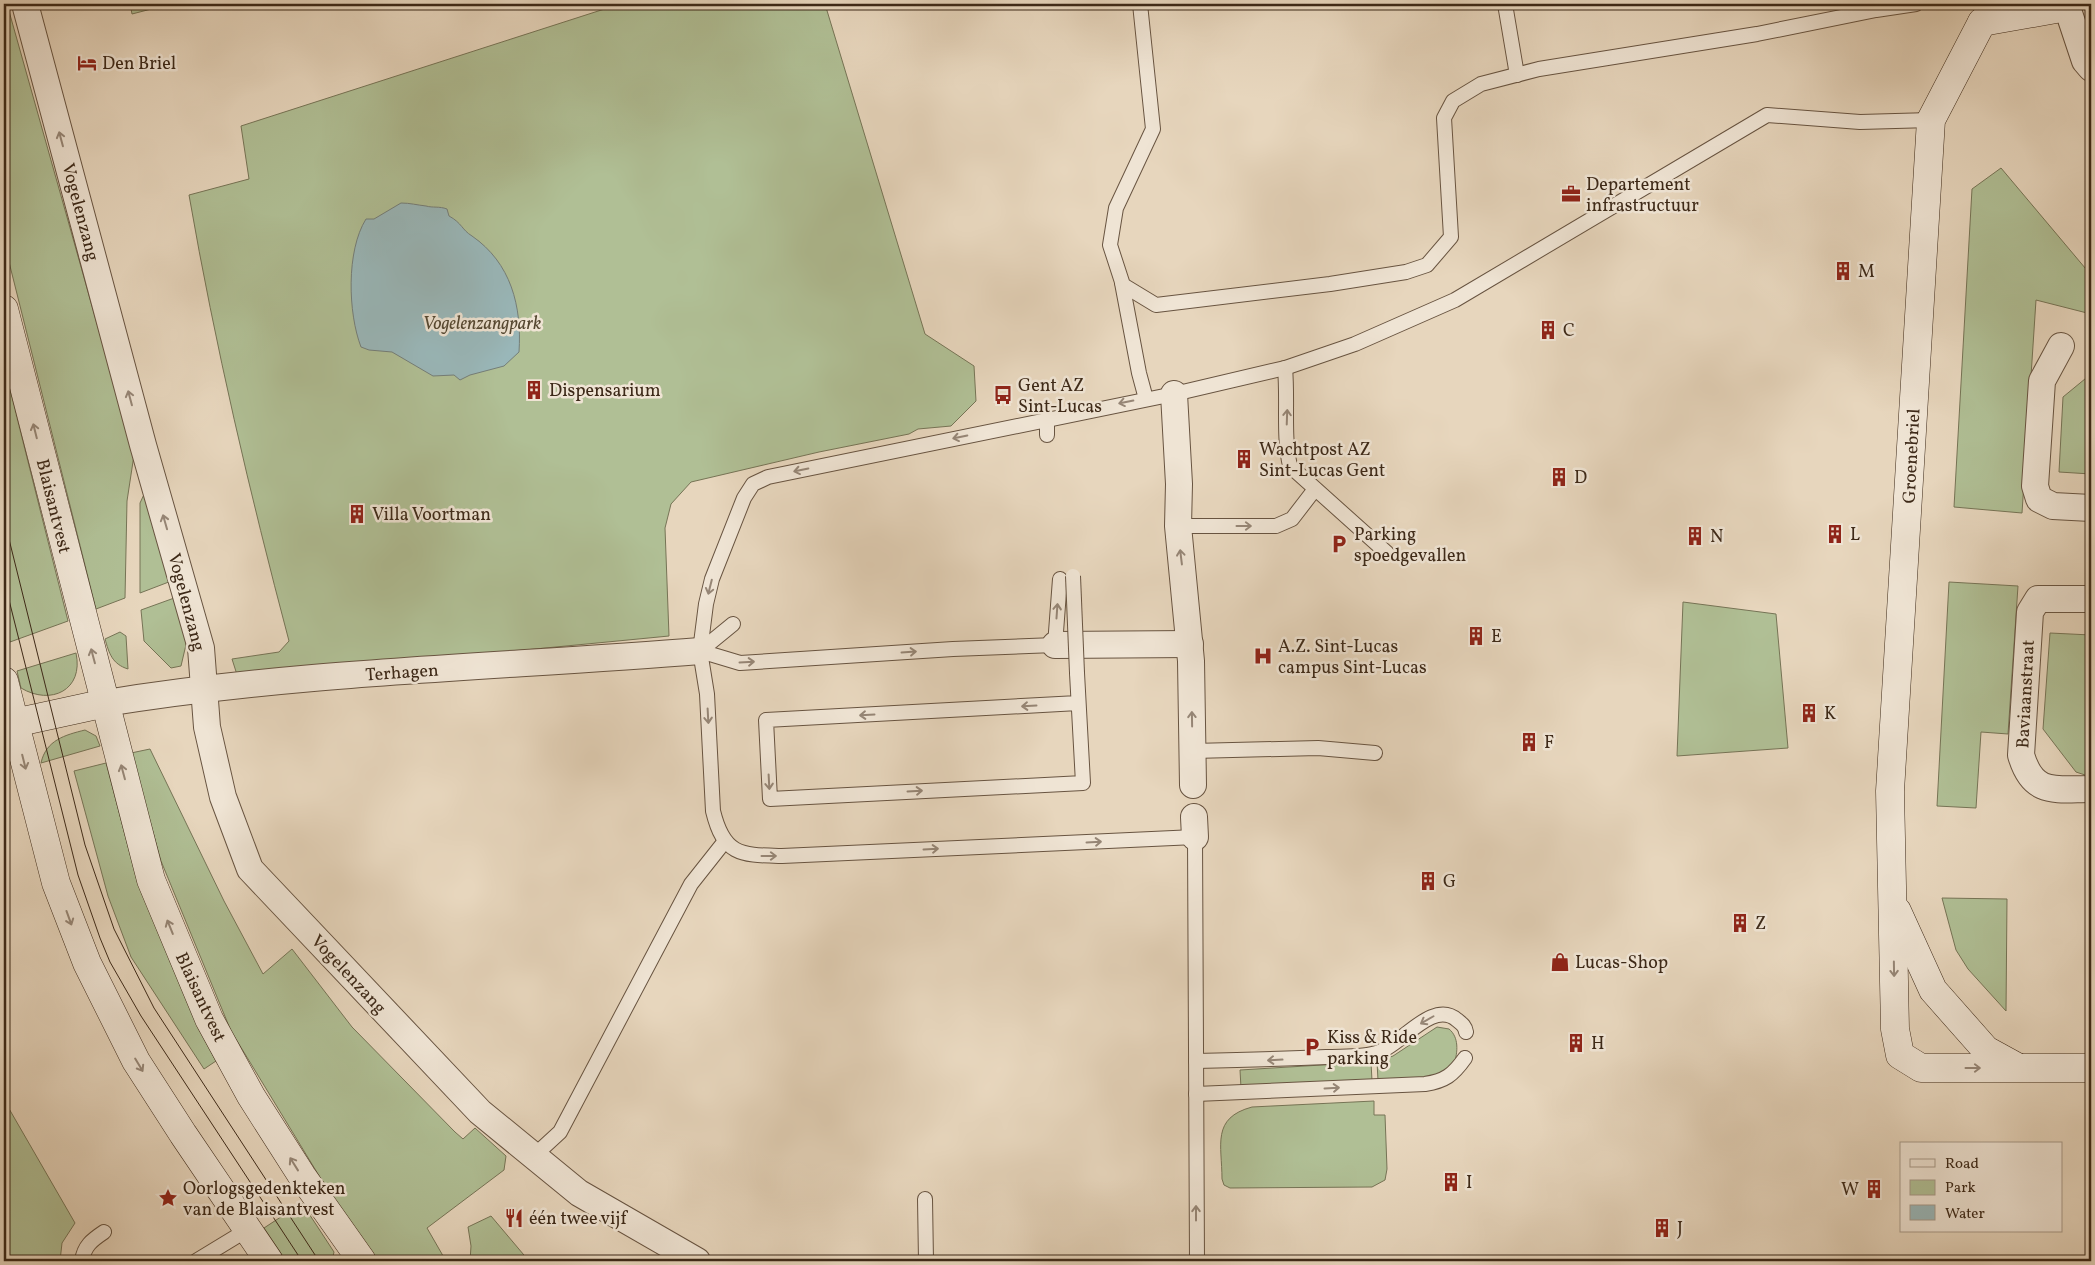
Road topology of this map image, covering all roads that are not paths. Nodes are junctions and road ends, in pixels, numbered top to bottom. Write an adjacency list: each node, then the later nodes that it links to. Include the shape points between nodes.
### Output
1 (25, 4): 28 (street, Vogelenzang, one-way to 1, via 201,648)
2 (1140, 4): 10 (lane, via 1153,129 1116,208 1110,246)
3 (1505, 4): 8 (lane)
4 (1916, 4): 8 (lane)
5 (2067, 6): 6 (main road); 7 (street, via 2085,61)
6 (1981, 13): 9 (main road, Groenebriel)
7 (2091, 68)
8 (1517, 75): 10 (lane, via 1481,84 1453,101 1444,118 1451,237 1427,265 1406,272 1330,284 1156,305)
9 (1931, 120): 13 (lane, via 1860,122 1767,115 1455,300 1355,344); 37 (main road, Groenebriel, via 1890,791)
10 (1122, 283): 15 (lane)
11 (4, 309): 29 (main road, Blaisantvest, one-way to 11)
12 (2061, 346): 19 (street, via 2042,381 2035,486 2039,499 2053,506)
13 (1285, 368): 14 (lane); 18 (lane, one-way to 13, via 1290,466 1286,448 1288,400)
14 (1174, 394): 15 (lane); 20 (street)
15 (1146, 399): 16 (lane, one-way to 16)
16 (1047, 419): 17 (lane); 26 (lane, one-way to 26, via 768,477 753,484 744,498 712,579)
17 (1047, 435)
18 (1315, 490): 20 (lane, one-way to 18, via 1276,526 1292,519); 21 (lane)
19 (2091, 508)
20 (1178, 526): 24 (street, one-way to 20)
21 (1387, 554)
22 (2091, 600): 35 (street, Baviaanstraat, via 2038,599 2030,612 2021,755 2026,774 2044,788)
23 (733, 624): 26 (lane)
24 (1190, 644): 25 (street); 32 (street, one-way to 24)
25 (1055, 645): 26 (lane, one-way to 25, via 740,663); 30 (lane, one-way to 30, bridge, via 1066,577)
26 (700, 651): 28 (street, Terhagen); 36 (lane, one-way to 36, via 707,694 713,811 717,829)
27 (4, 681): 31 (main road)
28 (203, 688): 29 (street, Terhagen); 44 (street, Vogelenzang, via 207,727 223,797 250,869 480,1112)
29 (106, 704): 31 (main road); 51 (main road, Blaisantvest, one-way to 29, via 251,1096 209,1019 151,880)
30 (1078, 704): 30 (lane, one-way to 30, via 766,720 770,799 1083,783)
31 (9, 723): 46 (main road, one-way to 46, via 56,883 87,963 136,1061)
32 (1193, 751): 33 (lane, via 1318,748); 34 (street)
33 (1375, 753)
34 (1193, 785)
35 (2091, 789)
36 (725, 841): 40 (lane, one-way to 40, via 746,856 782,856 1195,827); 44 (lane, via 691,884 560,1132)
37 (1893, 903): 41 (main road, via 1933,990 1986,1050); 41 (main road, Groenebriel, one-way to 41, via 1895,1029 1900,1054 1921,1068)
38 (1466, 1032): 40 (lane, one-way to 40, via 1454,1017 1438,1013 1374,1054 1236,1062)
39 (1465, 1058): 43 (lane, one-way to 39, via 1425,1084 1441,1081)
40 (1196, 1061): 43 (lane)
41 (2018, 1068): 42 (main road, Groenebriel)
42 (2091, 1068)
43 (1196, 1094): 54 (lane, one-way to 43)
44 (535, 1155): 52 (street, Vogelenzang, via 579,1193)
45 (925, 1199): 53 (lane)
46 (247, 1230): 49 (lane); 50 (main road)
47 (104, 1232): 48 (lane, via 90,1241)
48 (82, 1261)
49 (196, 1261)
50 (269, 1261)
51 (362, 1261)
52 (697, 1261)
53 (926, 1261)
54 (1197, 1261)

